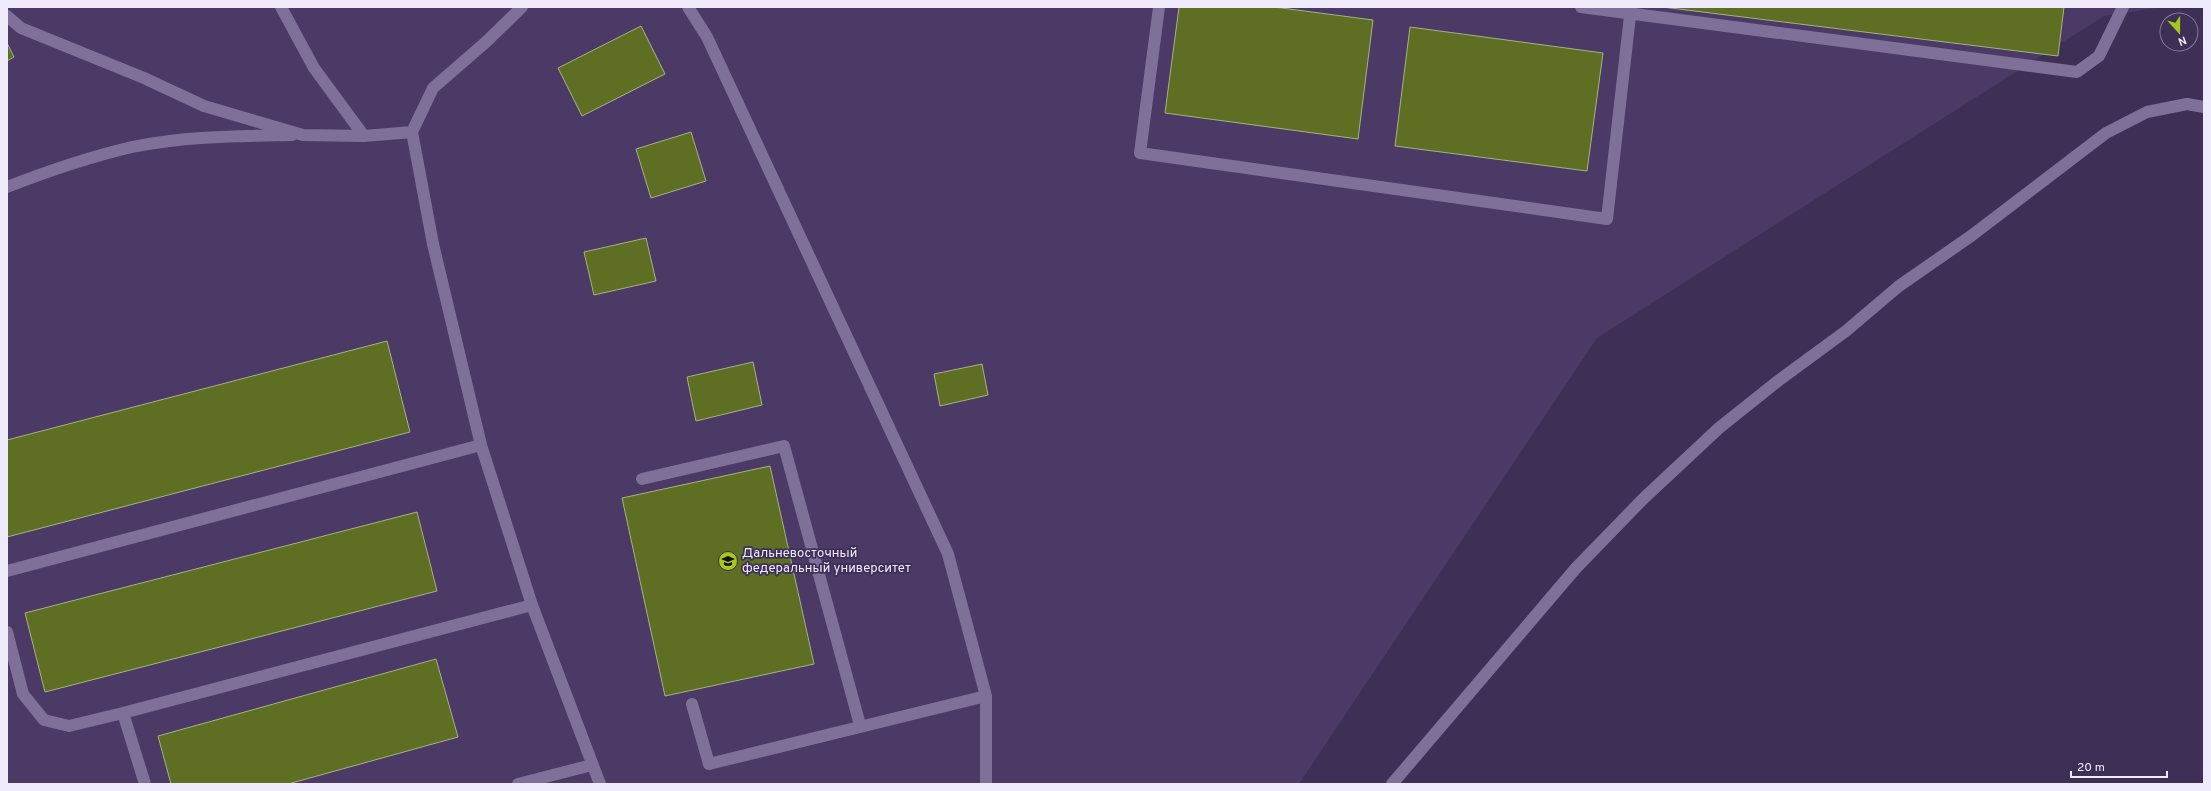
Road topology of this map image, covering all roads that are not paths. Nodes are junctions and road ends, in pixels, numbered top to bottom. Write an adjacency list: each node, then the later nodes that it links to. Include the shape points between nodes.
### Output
1 (281, 7): 12 (street, via 314,68)
2 (522, 7): 10 (street, via 433,88)
3 (688, 7): 19 (street, via 710,43 948,554)
4 (1160, 7): 7 (street, via 1140,153 1607,218)
5 (1581, 7): 7 (street)
6 (2123, 7): 7 (street, via 2099,56 2077,72)
7 (1630, 10)
8 (7, 16): 11 (street, via 21,28 144,78 204,106)
9 (2204, 107): 28 (street, via 2187,104 2147,112 2106,133 1971,236 1899,286 1846,331 1719,428 1643,499 1576,568)
10 (412, 132): 12 (street); 14 (street, via 433,244)
11 (303, 134): 12 (street); 13 (street, via 212,137 133,147 60,166)
12 (364, 136)
13 (7, 187)
14 (481, 445): 16 (street); 17 (street)
15 (642, 479): 22 (street, via 784,446)
16 (7, 571)
17 (532, 604): 21 (street); 23 (street)
18 (7, 632): 21 (street, via 23,694 44,720 69,726)
19 (986, 696): 22 (street); 27 (street)
20 (692, 704): 22 (street, via 709,764)
21 (124, 713): 24 (street)
22 (860, 725)
23 (592, 766): 25 (street); 26 (street)
24 (145, 784)
25 (518, 784)
26 (600, 784)
27 (986, 784)
28 (1392, 784)

